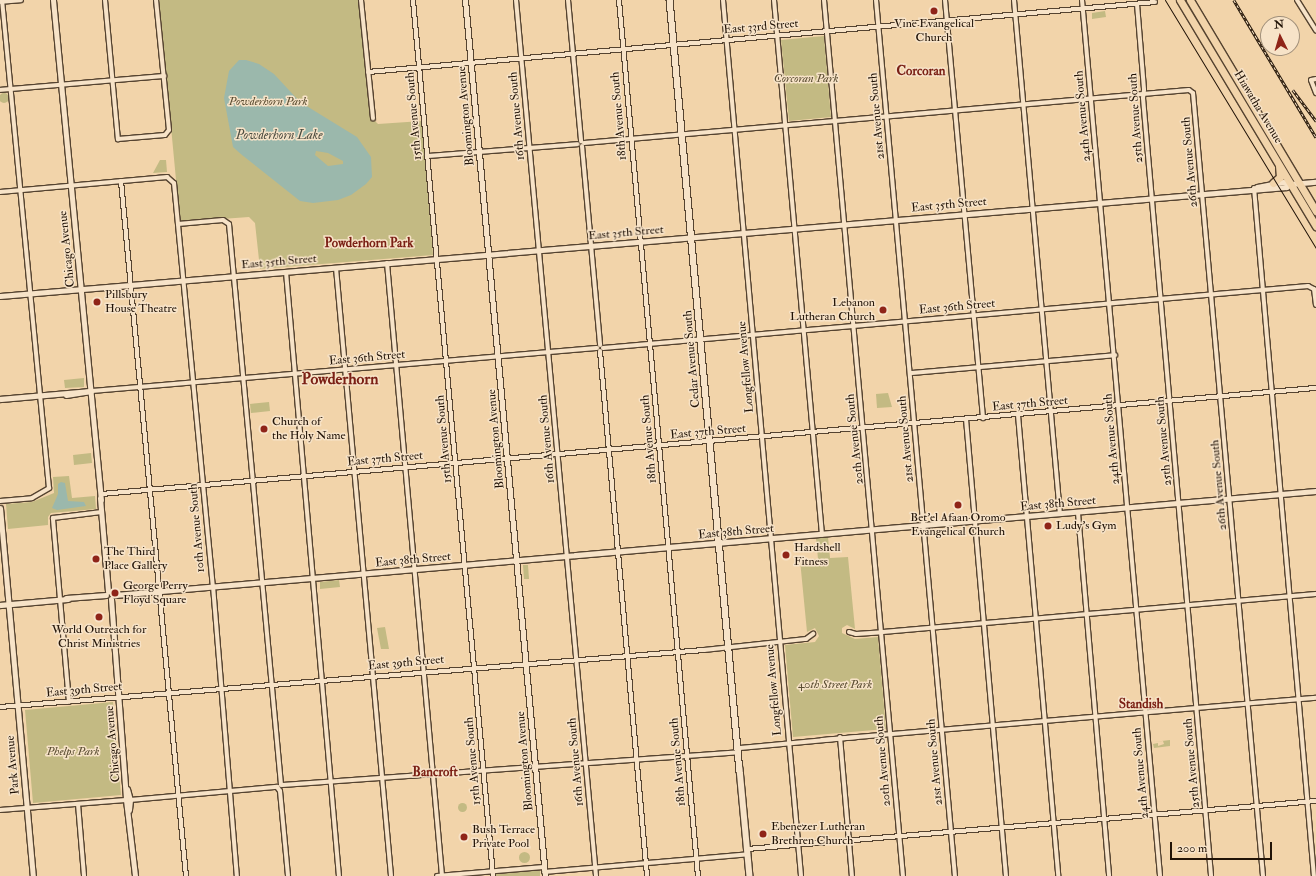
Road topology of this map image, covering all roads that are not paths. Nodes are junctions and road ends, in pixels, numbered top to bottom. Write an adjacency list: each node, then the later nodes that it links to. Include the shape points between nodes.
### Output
1 (20, 0): 21 (street)
2 (53, 0): 43 (street, Chicago Avenue)
3 (105, 0): 42 (street)
4 (156, 0): 40 (street)
5 (361, 0): 39 (street)
6 (413, 0): 38 (street, 15th Avenue South)
7 (465, 0): 37 (street, Bloomington Avenue)
8 (516, 0): 36 (street, 16th Avenue South)
9 (568, 0): 35 (street)
10 (619, 0): 34 (street, 18th Avenue South)
11 (670, 0): 33 (main road, Cedar Avenue South)
12 (722, 0): 32 (street, Longfellow Avenue)
13 (774, 0): 31 (street)
14 (824, 0): 30 (street, 20th Avenue South)
15 (876, 0): 28 (street, 21st Avenue South)
16 (945, 0): 27 (street)
17 (1014, 0): 26 (street)
18 (1082, 0): 25 (street, 24th Avenue South)
19 (1180, 0): 62 (highway, Hiawatha Avenue)
20 (1298, 0): 29 (street)
21 (1, 1): 44 (street)
22 (1193, 1): 66 (highway, Hiawatha Avenue)
23 (1155, 2): 24 (street, East 33rd Street)
24 (1137, 4): 25 (street, East 33rd Street); 47 (street, 25th Avenue South)
25 (1083, 9): 26 (street, East 33rd Street); 48 (street, 24th Avenue South)
26 (1015, 15): 27 (street, East 33rd Street); 49 (street)
27 (947, 21): 28 (street, East 33rd Street); 50 (street)
28 (879, 27): 30 (street, East 33rd Street); 52 (street, 21st Avenue South)
29 (1316, 30)
30 (827, 32): 31 (street, East 33rd Street); 53 (street, 20th Avenue South)
31 (777, 36): 32 (street, East 33rd Street); 54 (street)
32 (726, 40): 33 (street, East 33rd Street); 55 (street, Longfellow Avenue)
33 (674, 45): 34 (street, East 33rd Street); 56 (main road, Cedar Avenue South)
34 (623, 50): 35 (street, East 33rd Street); 57 (street, 18th Avenue South)
35 (572, 54): 36 (street, East 33rd Street); 58 (street)
36 (522, 59): 37 (street, East 33rd Street); 59 (street, 16th Avenue South)
37 (471, 63): 38 (street, East 33rd Street); 60 (street, Bloomington Avenue)
38 (420, 68): 39 (street, East 33rd Street); 61 (street, 15th Avenue South)
39 (368, 72): 51 (street)
40 (164, 76): 42 (street); 42 (street, via 168,133 118,139)
41 (1316, 79): 46 (street, via 1311,80)
42 (112, 80): 43 (street)
43 (61, 85): 44 (street); 68 (street, Chicago Avenue)
44 (10, 89): 45 (street); 70 (street)
45 (0, 90)
46 (1316, 93)
47 (1144, 94): 48 (street); 72 (street, 26th Avenue South, via 1189,90 1193,93); 73 (street, 25th Avenue South)
48 (1091, 99): 49 (street); 74 (street, 24th Avenue South)
49 (1023, 105): 50 (street); 75 (street)
50 (956, 111): 52 (street); 77 (street)
51 (373, 118)
52 (888, 118): 53 (street); 78 (street, 21st Avenue South)
53 (835, 122): 54 (street); 80 (street, 20th Avenue South)
54 (785, 126): 55 (street); 82 (street)
55 (735, 131): 56 (street); 83 (street, Longfellow Avenue)
56 (683, 135): 57 (street); 84 (main road, Cedar Avenue South)
57 (632, 139): 58 (street); 85 (street, 18th Avenue South)
58 (581, 143): 59 (street); 86 (street)
59 (530, 148): 60 (street); 87 (street, 16th Avenue South)
60 (479, 152): 61 (street); 88 (street, Bloomington Avenue)
61 (428, 156): 89 (street, 15th Avenue South)
62 (1278, 162): 65 (highway, via 1280,177); 67 (highway, Hiawatha Avenue)
63 (121, 181): 68 (street); 79 (street, 10th Avenue South, via 171,179 174,183); 95 (street)
64 (1316, 182): 66 (street, East 35th Street)
65 (1273, 183): 67 (street, East 35th Street); 69 (street, East 35th Street)
66 (1299, 183): 67 (street, East 35th Street); 76 (highway, Hiawatha Avenue)
67 (1291, 184): 69 (street, East 35th Street, via 1286,187); 81 (highway, Hiawatha Avenue)
68 (71, 186): 70 (street); 96 (street, Chicago Avenue)
69 (1254, 188): 72 (street, East 35th Street); 97 (street)
70 (20, 191): 71 (street); 98 (street)
71 (0, 192)
72 (1203, 192): 73 (street, East 35th Street); 99 (street, 26th Avenue South)
73 (1152, 197): 74 (street, East 35th Street); 101 (street, 25th Avenue South)
74 (1101, 201): 75 (street, East 35th Street); 102 (street, 24th Avenue South)
75 (1033, 208): 77 (street, East 35th Street); 104 (street)
76 (1316, 211)
77 (965, 214): 78 (street, East 35th Street); 105 (street)
78 (897, 219): 80 (street, East 35th Street); 106 (street, 21st Avenue South)
79 (178, 224): 93 (street, via 227,221); 94 (street, 10th Avenue South)
80 (845, 224): 82 (street, East 35th Street); 107 (street, 20th Avenue South)
81 (1316, 226)
82 (794, 228): 83 (street, East 35th Street); 108 (street)
83 (744, 233): 84 (street, East 35th Street); 109 (street, Longfellow Avenue)
84 (692, 237): 85 (street, East 35th Street); 110 (main road, Cedar Avenue South)
85 (641, 241): 86 (street, East 35th Street); 111 (street, 18th Avenue South)
86 (591, 246): 87 (street, East 35th Street); 112 (street)
87 (540, 250): 88 (street, East 35th Street); 113 (street, 16th Avenue South)
88 (489, 255): 89 (street, East 35th Street); 115 (street, Bloomington Avenue)
89 (438, 258): 90 (street, East 35th Street); 116 (street, 15th Avenue South)
90 (387, 263): 91 (street, East 35th Street); 118 (street)
91 (336, 268): 92 (street, East 35th Street); 120 (street)
92 (286, 272): 93 (street, East 35th Street); 122 (street)
93 (234, 276): 94 (street, East 35th Street); 123 (street)
94 (183, 280): 95 (street, East 35th Street); 124 (street, 10th Avenue South)
95 (132, 285): 96 (street, East 35th Street); 125 (street)
96 (81, 289): 98 (street, East 35th Street); 127 (street, Chicago Avenue)
97 (1263, 290): 99 (street, East 36th Street); 103 (street, East 36th Street, via 1312,286); 128 (street)
98 (30, 294): 100 (street, East 35th Street); 129 (street)
99 (1212, 295): 101 (street, East 36th Street); 130 (street, 26th Avenue South)
100 (0, 296)
101 (1161, 299): 102 (street, East 36th Street); 132 (street, 25th Avenue South)
102 (1110, 304): 104 (street, East 36th Street); 114 (street, 24th Avenue South)
103 (1316, 305)
104 (1042, 310): 105 (street, East 36th Street); 117 (street)
105 (974, 316): 106 (street, East 36th Street); 119 (street)
106 (906, 321): 107 (street, East 36th Street); 121 (street, 21st Avenue South)
107 (854, 326): 108 (street, East 36th Street); 139 (street, 20th Avenue South)
108 (803, 330): 109 (street, East 36th Street); 140 (street)
109 (753, 335): 110 (street, East 36th Street); 141 (street, Longfellow Avenue)
110 (702, 339): 111 (street, East 36th Street); 142 (main road, Cedar Avenue South)
111 (651, 343): 112 (street, East 36th Street); 143 (street, 18th Avenue South)
112 (600, 348): 113 (street, East 36th Street); 144 (street)
113 (549, 352): 115 (street, East 36th Street); 145 (street, 16th Avenue South)
114 (1115, 355): 117 (street); 133 (street, 24th Avenue South)
115 (498, 357): 116 (street, East 36th Street); 146 (street, Bloomington Avenue)
116 (447, 361): 118 (street, East 36th Street); 147 (street, 15th Avenue South)
117 (1046, 361): 119 (street); 134 (street)
118 (397, 365): 120 (street, East 36th Street); 148 (street)
119 (978, 367): 121 (street); 136 (street)
120 (346, 370): 122 (street, East 36th Street); 149 (street)
121 (910, 373): 138 (street, 21st Avenue South)
122 (295, 374): 123 (street, East 36th Street); 150 (street)
123 (244, 379): 124 (street, East 36th Street); 151 (street)
124 (193, 383): 125 (street, East 36th Street); 152 (street, 10th Avenue South)
125 (142, 387): 127 (street, East 36th Street); 153 (street)
126 (1316, 388): 128 (street, East 37th Street)
127 (91, 391): 129 (street, East 36th Street, via 86,389); 156 (street, Chicago Avenue)
128 (1272, 392): 130 (street, East 37th Street); 155 (street)
129 (40, 396): 131 (street, East 36th Street); 158 (street, via 49,488 32,498)
130 (1221, 397): 132 (street, East 37th Street); 157 (street, 26th Avenue South)
131 (0, 399)
132 (1170, 402): 133 (street, East 37th Street); 159 (street, 25th Avenue South)
133 (1120, 406): 134 (street, East 37th Street); 161 (street, 24th Avenue South)
134 (1051, 412): 135 (street, East 37th Street); 164 (street)
135 (1018, 415): 136 (street, East 37th Street); 165 (street)
136 (983, 418): 137 (street, East 37th Street)
137 (966, 420): 138 (street, East 37th Street); 166 (street)
138 (915, 424): 139 (street, East 37th Street); 167 (street, 21st Avenue South)
139 (864, 428): 140 (street, East 37th Street); 168 (street, 20th Avenue South)
140 (813, 433): 141 (street, East 37th Street); 169 (street)
141 (762, 437): 142 (street, East 37th Street); 170 (street, Longfellow Avenue)
142 (710, 442): 143 (street, East 37th Street); 171 (main road, Cedar Avenue South)
143 (660, 446): 144 (street, East 37th Street); 172 (street, 18th Avenue South)
144 (609, 450): 145 (street, East 37th Street); 173 (street)
145 (558, 454): 146 (street, East 37th Street); 174 (street, 16th Avenue South)
146 (507, 459): 147 (street, East 37th Street); 175 (street, Bloomington Avenue)
147 (457, 463): 148 (street, East 37th Street); 176 (street, 15th Avenue South)
148 (406, 467): 149 (street, East 37th Street); 177 (street)
149 (355, 472): 150 (street, East 37th Street); 178 (street)
150 (304, 476): 151 (street, East 37th Street); 179 (street)
151 (253, 480): 152 (street, East 37th Street); 180 (street)
152 (203, 485): 153 (street, East 37th Street); 181 (street, 10th Avenue South)
153 (152, 489): 156 (street, East 37th Street); 182 (street)
154 (1316, 491): 155 (street, East 38th Street)
155 (1281, 495): 157 (street, East 38th Street); 185 (street)
156 (101, 497): 162 (street, Chicago Avenue)
157 (1231, 499): 159 (street, East 38th Street); 187 (street, 26th Avenue South)
158 (0, 501)
159 (1180, 504): 161 (street, East 38th Street); 190 (street, 25th Avenue South)
160 (0, 508): 188 (street, Park Avenue)
161 (1128, 508): 163 (street, East 38th Street); 191 (street, 24th Avenue South)
162 (102, 512): 184 (street, Chicago Avenue); 186 (street, via 53,518)
163 (1078, 513): 164 (street, East 38th Street); 192 (street)
164 (1060, 514): 165 (street, East 38th Street)
165 (1026, 517): 166 (street, East 38th Street); 193 (street)
166 (975, 522): 167 (street, East 38th Street); 194 (street)
167 (924, 526): 168 (street, East 38th Street); 195 (street, 21st Avenue South)
168 (873, 530): 169 (street, East 38th Street); 197 (street, 20th Avenue South)
169 (822, 535): 170 (street, East 38th Street)
170 (772, 539): 171 (street, East 38th Street); 199 (street, Longfellow Avenue)
171 (720, 544): 172 (street, East 38th Street); 200 (main road, Cedar Avenue South)
172 (669, 548): 173 (street, East 38th Street); 201 (street, 18th Avenue South)
173 (619, 553): 174 (street, East 38th Street); 202 (street)
174 (568, 557): 175 (street, East 38th Street); 203 (street, 16th Avenue South)
175 (517, 561): 176 (street, East 38th Street); 204 (street, Bloomington Avenue)
176 (466, 565): 177 (street, East 38th Street); 205 (street, 15th Avenue South)
177 (415, 570): 178 (street, East 38th Street); 206 (street)
178 (364, 574): 179 (street, East 38th Street); 207 (street)
179 (314, 578): 180 (street, East 38th Street); 208 (street)
180 (262, 582): 181 (street, East 38th Street); 209 (street)
181 (212, 586): 182 (street, East 38th Street); 210 (street, 10th Avenue South)
182 (157, 591): 184 (street, East 38th Street); 212 (street)
183 (1316, 594): 185 (street)
184 (110, 595): 186 (street, East 38th Street); 211 (street, Chicago Avenue)
185 (1290, 597): 187 (street); 214 (street)
186 (63, 599): 188 (street, East 38th Street); 215 (street)
187 (1239, 601): 190 (street); 216 (street, 26th Avenue South)
188 (9, 604): 189 (street, East 38th Street); 217 (street, Park Avenue)
189 (0, 605)
190 (1188, 606): 191 (street); 219 (street, 25th Avenue South)
191 (1137, 611): 192 (street); 220 (street, 24th Avenue South)
192 (1086, 615): 193 (street); 221 (street)
193 (1035, 619): 194 (street); 222 (street)
194 (984, 623): 195 (street); 223 (street)
195 (933, 628): 197 (street); 224 (street, 21st Avenue South)
196 (849, 632): 197 (street)
197 (882, 632): 225 (street, 20th Avenue South)
198 (813, 634): 199 (street, East 39th Street, via 806,639)
199 (780, 641): 200 (street, East 39th Street); 227 (street, Longfellow Avenue)
200 (729, 647): 201 (street, East 39th Street); 228 (main road, Cedar Avenue South)
201 (679, 652): 202 (street, East 39th Street); 229 (street, 18th Avenue South)
202 (628, 656): 203 (street, East 39th Street); 230 (street)
203 (577, 660): 204 (street, East 39th Street); 231 (street, 16th Avenue South)
204 (526, 664): 205 (street, East 39th Street); 232 (street, Bloomington Avenue)
205 (475, 668): 206 (street, East 39th Street); 233 (street, 15th Avenue South)
206 (424, 672): 207 (street, East 39th Street); 234 (street)
207 (374, 676): 208 (street, East 39th Street); 235 (street)
208 (322, 680): 209 (street, East 39th Street); 236 (street)
209 (272, 684): 210 (street, East 39th Street); 236 (street, via 280,783 286,786)
210 (220, 689): 212 (street, East 39th Street); 237 (street, 10th Avenue South)
211 (119, 693): 212 (street, East 39th Street); 215 (street, East 39th Street); 239 (street, Chicago Avenue)
212 (170, 693): 238 (street)
213 (1316, 698): 214 (street)
214 (1299, 699): 216 (street); 240 (street)
215 (69, 702): 217 (street, East 39th Street)
216 (1248, 703): 219 (street); 243 (street, 26th Avenue South)
217 (18, 706): 218 (street, East 39th Street); 244 (street, Park Avenue)
218 (0, 707)
219 (1197, 708): 220 (street); 246 (street, 25th Avenue South)
220 (1146, 712): 221 (street); 247 (street, 24th Avenue South)
221 (1095, 717): 222 (street); 248 (street)
222 (1044, 721): 223 (street); 249 (street)
223 (993, 725): 224 (street); 250 (street)
224 (942, 730): 225 (street); 251 (street, 21st Avenue South)
225 (891, 734): 226 (street); 252 (street, 20th Avenue South)
226 (840, 738): 227 (street); 253 (street)
227 (789, 743): 228 (street); 254 (street, Longfellow Avenue)
228 (738, 750): 229 (street); 255 (main road, Cedar Avenue South)
229 (688, 755): 230 (street); 256 (street, 18th Avenue South)
230 (637, 759): 231 (street); 257 (street)
231 (586, 764): 232 (street); 258 (street, 16th Avenue South)
232 (535, 766): 233 (street); 259 (street, Bloomington Avenue)
233 (484, 769): 234 (street); 260 (street, 15th Avenue South)
234 (433, 774): 235 (street); 270 (street)
235 (382, 778): 236 (street); 268 (street)
236 (331, 782): 267 (street)
237 (230, 791): 238 (street); 265 (street, 10th Avenue South); 266 (street, via 277,786 280,790)
238 (179, 795): 239 (street); 264 (street)
239 (128, 800): 242 (street); 263 (street, Chicago Avenue)
240 (1308, 801): 241 (street); 243 (street); 285 (street)
241 (1316, 801)
242 (78, 804): 244 (street); 262 (street)
243 (1257, 806): 246 (street); 284 (street, 26th Avenue South)
244 (28, 808): 245 (street); 261 (street, Park Avenue)
245 (0, 810)
246 (1206, 810): 247 (street); 283 (street, 25th Avenue South)
247 (1154, 815): 248 (street); 282 (street, 24th Avenue South)
248 (1104, 819): 249 (street); 281 (street)
249 (1053, 823): 250 (street); 280 (street)
250 (1002, 827): 251 (street); 279 (street)
251 (951, 832): 252 (street); 278 (street, 21st Avenue South)
252 (900, 836): 253 (street); 277 (street, 20th Avenue South)
253 (849, 840): 254 (street); 276 (street)
254 (798, 845): 255 (street); 275 (street, Longfellow Avenue)
255 (748, 852): 256 (street); 274 (main road, Cedar Avenue South)
256 (697, 858): 257 (street); 273 (street, 18th Avenue South)
257 (646, 864): 258 (street); 272 (street)
258 (595, 868): 259 (street); 271 (street, 16th Avenue South)
259 (544, 872): 260 (street)
260 (493, 874): 270 (street)
261 (33, 876)
262 (84, 876)
263 (135, 876)
264 (186, 876)
265 (237, 876)
266 (288, 876)
267 (339, 876)
268 (391, 876)
269 (437, 876): 270 (street)
270 (442, 876)
271 (596, 876)
272 (647, 876)
273 (698, 876)
274 (750, 876)
275 (801, 876)
276 (852, 876)
277 (903, 876)
278 (955, 876)
279 (1006, 876)
280 (1058, 876)
281 (1109, 876)
282 (1160, 876)
283 (1211, 876)
284 (1263, 876)
285 (1314, 876)

